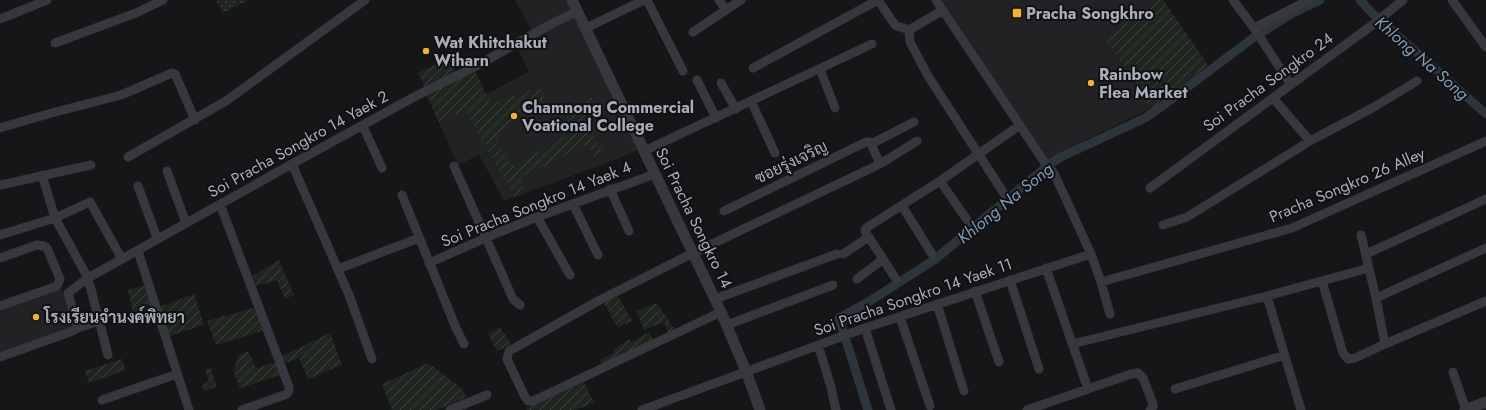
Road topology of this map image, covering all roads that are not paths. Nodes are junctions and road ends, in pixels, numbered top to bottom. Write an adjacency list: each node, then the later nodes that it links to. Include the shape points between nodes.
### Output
1 (47, 0): 16 (street)
2 (163, 0): 21 (street, via 136,13)
3 (364, 0): 36 (street, via 226,101)
4 (572, 0): 15 (street, Soi Pracha Songkro 14)
5 (719, 0): 13 (street)
6 (742, 0): 13 (street)
7 (878, 0): 19 (street, via 895,25); 24 (street)
8 (936, 0): 14 (street)
9 (1233, 0): 18 (street)
10 (1309, 0): 18 (street)
11 (1403, 0): 30 (street, Soi Pracha Songkro 24)
12 (1452, 0): 23 (street)
13 (726, 10): 20 (street)
14 (943, 10): 19 (street); 38 (street)
15 (578, 11): 17 (street, Soi Pracha Songkro 14); 39 (street, Soi Pracha Songkro 14 Yaek 2)
16 (0, 18)
17 (586, 28): 26 (street, via 647,0); 45 (street, Soi Pracha Songkro 14)
18 (1254, 28): 30 (street)
19 (909, 30): 47 (street, via 910,42 928,76)
20 (693, 32)
21 (55, 43)
22 (872, 44): 25 (street)
23 (1486, 46)
24 (753, 68)
25 (820, 69): 32 (street); 33 (street)
26 (683, 71)
27 (697, 80): 35 (street)
28 (1418, 81): 42 (street)
29 (721, 83): 34 (street)
30 (1291, 85): 31 (street, Soi Pracha Songkro 24)
31 (1273, 98): 42 (street); 60 (street, Soi Pracha Songkro 24)
32 (751, 101): 34 (street); 46 (street)
33 (835, 108)
34 (736, 109): 35 (street)
35 (716, 118): 45 (street)
36 (195, 120): 40 (street, via 175,74 172,73 121,95); 48 (street)
37 (914, 122): 44 (street, ซอยรุ่งเจริญ)
38 (1020, 124): 47 (street); 85 (street, via 1054,174)
39 (362, 126): 49 (street, Soi Pracha Songkro 14 Yaek 2); 53 (street)
40 (0, 128)
41 (917, 141): 50 (street)
42 (1310, 141): 73 (street, via 1187,217)
43 (1486, 142): 101 (street, Pracha Songkro 26 Alley, via 1292,228)
44 (871, 144): 50 (street); 68 (street, ซอยรุ่งเจริญ, via 866,142)
45 (644, 151): 55 (street, Soi Pracha Songkro 14)
46 (775, 153)
47 (979, 154): 57 (street); 63 (street)
48 (128, 157)
49 (292, 164): 65 (street, Soi Pracha Songkro 14 Yaek 2); 94 (street)
50 (880, 164): 83 (street)
51 (91, 165): 56 (street)
52 (454, 166): 80 (street)
53 (382, 168)
54 (167, 171): 71 (street)
55 (655, 174): 61 (street, Soi Pracha Songkro 14 Yaek 4); 83 (street, Soi Pracha Songkro 14)
56 (42, 175): 58 (street); 70 (street)
57 (940, 181): 67 (street); 72 (street)
58 (0, 184)
59 (138, 186): 78 (street)
60 (1150, 188)
61 (610, 190): 66 (street, Soi Pracha Songkro 14 Yaek 4); 74 (street)
62 (402, 194): 79 (street)
63 (1005, 195)
64 (1486, 199): 86 (street)
65 (220, 204): 71 (street, Soi Pracha Songkro 14 Yaek 2); 139 (street, via 289,387 287,394)
66 (573, 204): 69 (street, Soi Pracha Songkro 14 Yaek 4); 87 (street)
67 (902, 206): 77 (street, via 866,228); 84 (street)
68 (724, 211)
69 (538, 217): 80 (street, Soi Pracha Songkro 14 Yaek 4); 95 (street)
70 (55, 218): 75 (street); 89 (street, via 90,202); 96 (street)
71 (186, 223): 78 (street, Soi Pracha Songkro 14 Yaek 2)
72 (970, 224)
73 (1163, 225)
74 (629, 231)
75 (0, 235)
76 (1361, 235): 86 (street)
77 (869, 237): 90 (street); 106 (street, via 840,254)
78 (157, 238): 82 (street, Soi Pracha Songkro 14 Yaek 2)
79 (419, 238): 91 (street); 94 (street)
80 (485, 238): 91 (street, Soi Pracha Songkro 14 Yaek 4); 109 (street, via 513,299)
81 (1486, 248): 105 (street)
82 (138, 251): 89 (street, Soi Pracha Songkro 14 Yaek 2); 130 (street)
83 (693, 253): 106 (street, Soi Pracha Songkro 14); 111 (street, via 598,301 509,351 507,359 516,379 528,401 533,401)
84 (932, 254)
85 (1091, 254): 92 (street, Soi Pracha Songkro 14 Yaek 11); 101 (street)
86 (1366, 254): 93 (street)
87 (598, 255)
88 (0, 258): 110 (street, via 42,245 47,248 60,279 57,286)
89 (122, 259): 96 (street, Soi Pracha Songkro 14 Yaek 2)
90 (883, 259): 97 (street); 98 (street)
91 (429, 263): 118 (street)
92 (1046, 268): 99 (street, Soi Pracha Songkro 14 Yaek 11); 119 (street)
93 (1369, 268): 100 (street); 105 (street)
94 (338, 269): 125 (street)
95 (570, 275)
96 (88, 278): 114 (street); 116 (street, Soi Pracha Songkro 14 Yaek 2, via 68,293)
97 (857, 279)
98 (896, 279)
99 (1010, 280): 103 (street, Soi Pracha Songkro 14 Yaek 11); 127 (street)
100 (1322, 281): 104 (street); 120 (street, via 1343,353 1348,359)
101 (1101, 282): 112 (street)
102 (833, 285): 115 (street)
103 (975, 291): 108 (street, Soi Pracha Songkro 14 Yaek 11); 126 (street)
104 (1267, 296): 119 (street); 123 (street)
105 (1376, 298): 120 (street)
106 (715, 299): 111 (street, Soi Pracha Songkro 14)
107 (1486, 301): 120 (street)
108 (937, 304): 113 (street, Soi Pracha Songkro 14 Yaek 11); 133 (street)
109 (520, 305)
110 (0, 306)
111 (721, 312): 115 (street, Soi Pracha Songkro 14)
112 (1110, 314)
113 (900, 317): 117 (street, Soi Pracha Songkro 14 Yaek 11); 137 (street)
114 (98, 321): 116 (street); 122 (street)
115 (727, 325): 128 (street, Soi Pracha Songkro 14)
116 (78, 328): 124 (street)
117 (865, 328): 121 (street, Soi Pracha Songkro 14 Yaek 11); 144 (street)
118 (464, 344)
119 (1072, 344): 131 (street)
120 (1385, 344)
121 (818, 345): 128 (street, Soi Pracha Songkro 14 Yaek 11); 143 (street)
122 (108, 355)
123 (1285, 355): 132 (street); 147 (street)
124 (0, 357)
125 (372, 359)
126 (999, 362)
127 (1039, 369)
128 (746, 371): 141 (street, Soi Pracha Songkro 14 Yaek 11); 142 (street, Soi Pracha Songkro 14)
129 (1454, 372): 148 (street)
130 (177, 374): 135 (street); 138 (street)
131 (1088, 389): 145 (street); 146 (street, via 1138,373 1143,378 1153,404)
132 (1175, 389)
133 (964, 391)
134 (487, 396): 140 (street)
135 (102, 400)
136 (1486, 402): 148 (street)
137 (930, 406)
138 (189, 410)
139 (242, 410)
140 (450, 410)
141 (642, 410)
142 (760, 410)
143 (836, 410)
144 (891, 410)
145 (1027, 410)
146 (1150, 410)
147 (1301, 410)
148 (1466, 410)

